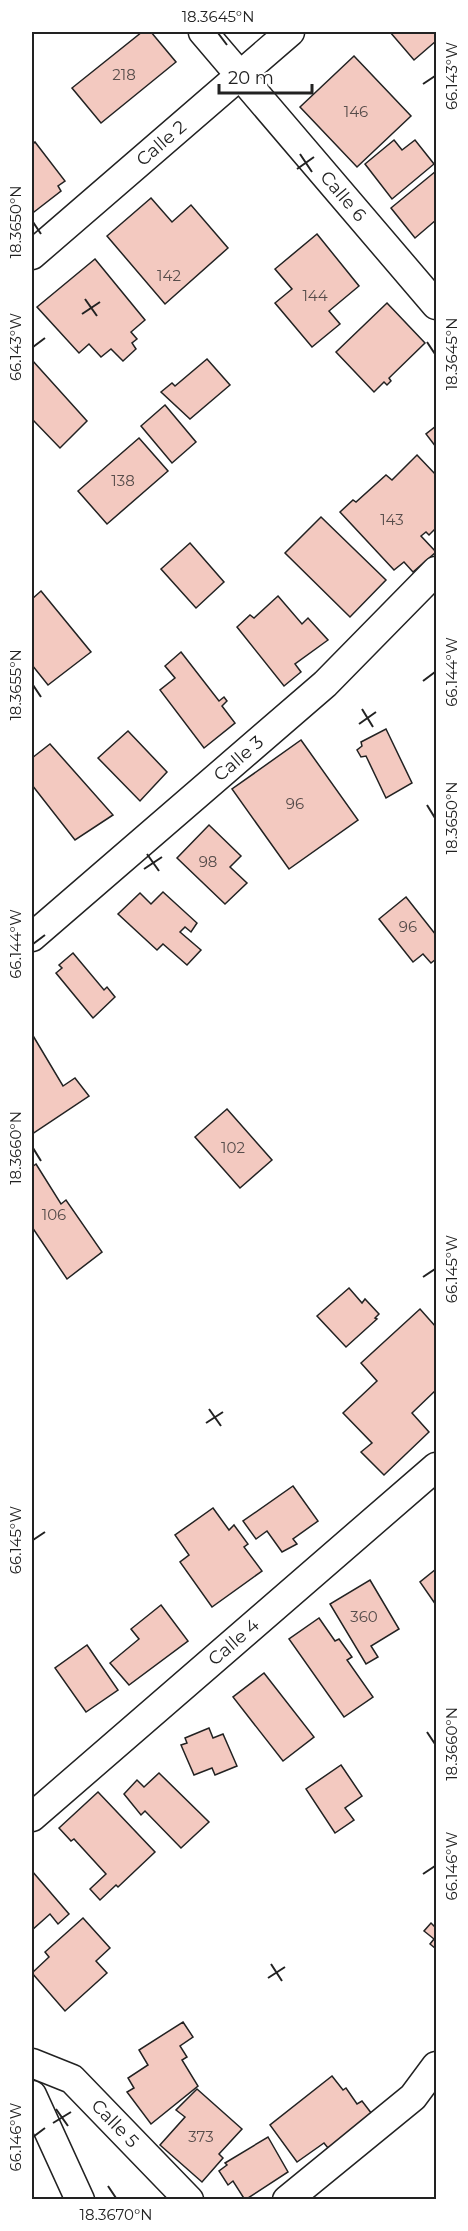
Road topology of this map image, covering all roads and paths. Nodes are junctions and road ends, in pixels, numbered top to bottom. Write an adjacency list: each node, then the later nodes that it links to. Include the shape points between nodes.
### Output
1 (203, 32): 3 (street, Calle 6)
2 (290, 32): 3 (street, Calle 2)
3 (239, 76): 4 (street, Calle 2); 5 (street, Calle 6)
4 (32, 255)
5 (436, 305)
6 (436, 571): 7 (street, Calle 3, via 325,684)
7 (32, 937)
8 (436, 1467): 9 (street, Calle 4)
9 (32, 1817)
10 (32, 2063): 14 (street, Calle 5, via 72,2079)
11 (436, 2066): 15 (street, via 413,2097)
12 (32, 2094): 13 (street)
13 (80, 2199)
14 (189, 2199)
15 (287, 2199)

